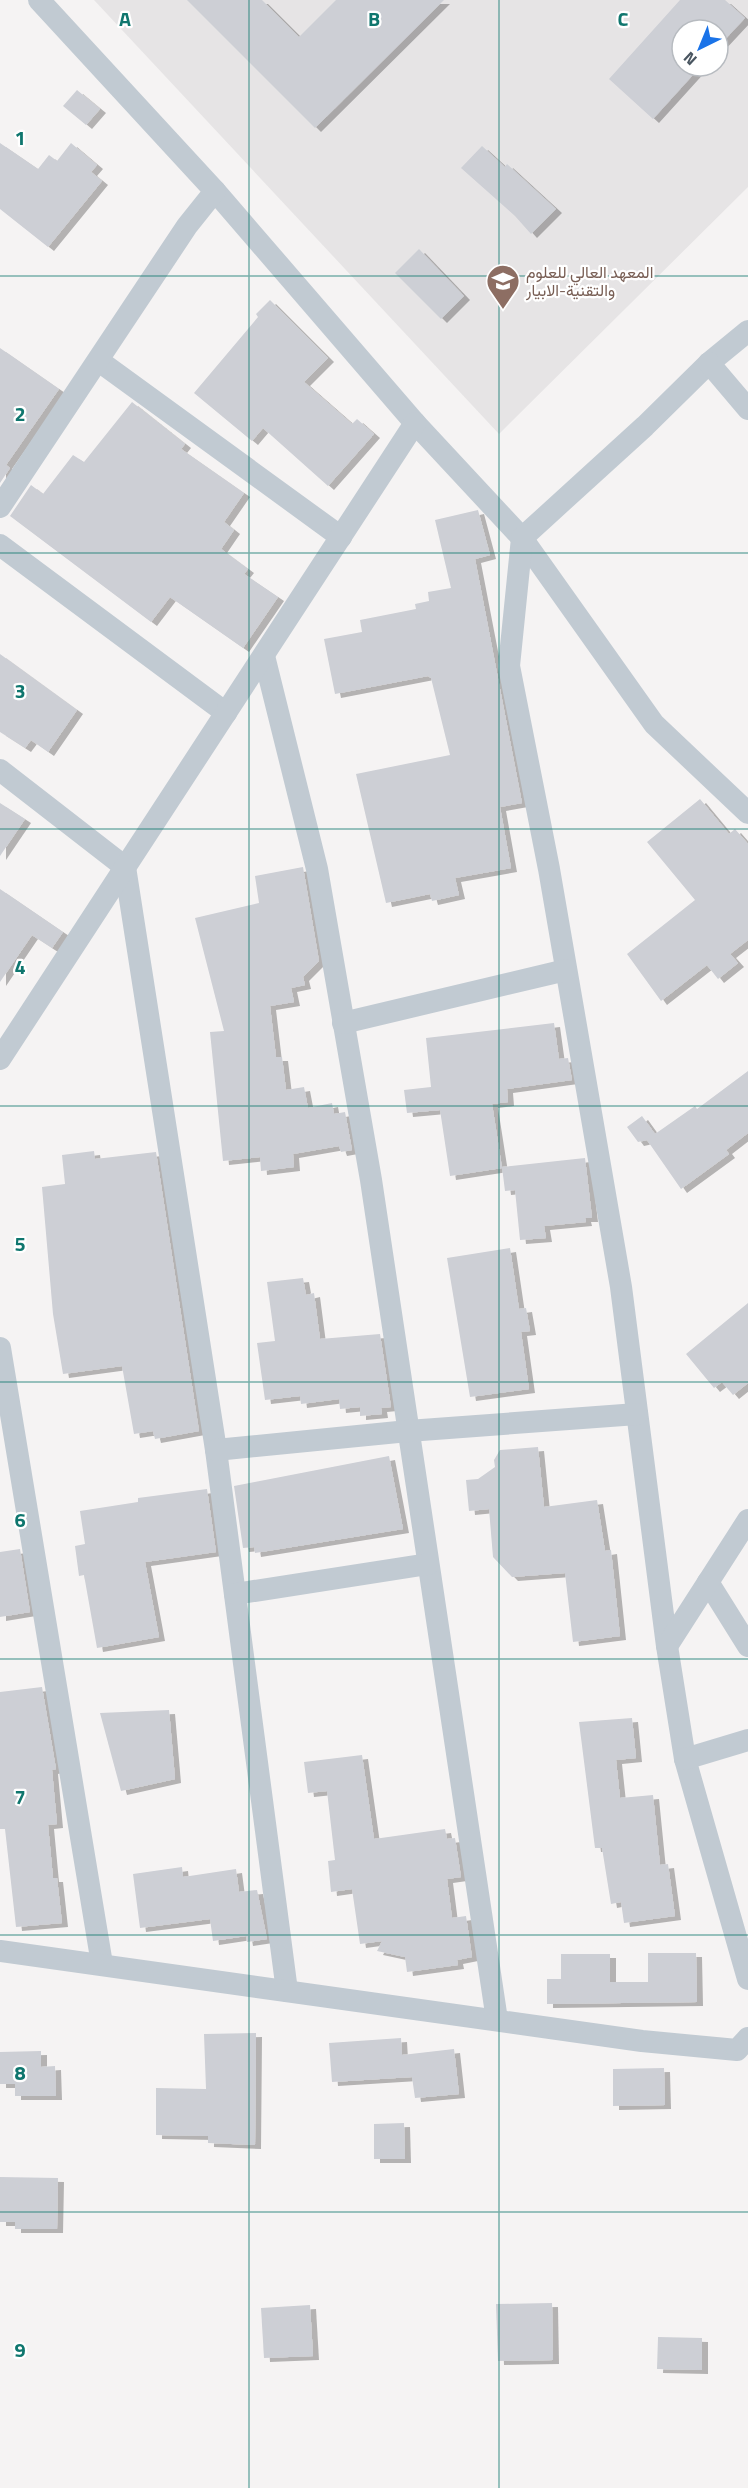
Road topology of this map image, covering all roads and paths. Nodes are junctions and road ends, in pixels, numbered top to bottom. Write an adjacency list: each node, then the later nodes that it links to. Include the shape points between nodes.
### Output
1 (39, 0): 2 (street)
2 (215, 191): 4 (street, via 187,226); 7 (street)
3 (748, 331): 5 (street)
4 (99, 361): 8 (street); 9 (street)
5 (709, 363): 6 (street); 10 (street)
6 (748, 409)
7 (415, 423): 9 (street); 10 (street)
8 (0, 507)
9 (341, 537): 12 (street)
10 (522, 538): 15 (street, via 654,724); 17 (street, via 510,666)
11 (0, 545): 13 (street)
12 (264, 656): 13 (street); 18 (street, via 317,869)
13 (226, 713): 16 (street)
14 (0, 771): 16 (street)
15 (748, 813)
16 (125, 867): 19 (street); 23 (street)
17 (566, 970): 18 (street); 21 (street, via 621,1287)
18 (344, 1023): 22 (street)
19 (4, 1045)
20 (0, 1348): 33 (street)
21 (637, 1414): 22 (street); 28 (street)
22 (408, 1431): 23 (street); 25 (street)
23 (216, 1450): 27 (street)
24 (748, 1520): 26 (street)
25 (428, 1564): 27 (street); 36 (street)
26 (708, 1582): 28 (street); 29 (street)
27 (235, 1594): 35 (street)
28 (667, 1646): 31 (street)
29 (748, 1646)
30 (748, 1740): 31 (street)
31 (685, 1760): 34 (street)
32 (0, 1952): 33 (street)
33 (102, 1964): 35 (street)
34 (748, 1979)
35 (287, 1991): 36 (street)
36 (497, 2020): 37 (street, via 737,2050)
37 (748, 2038)

